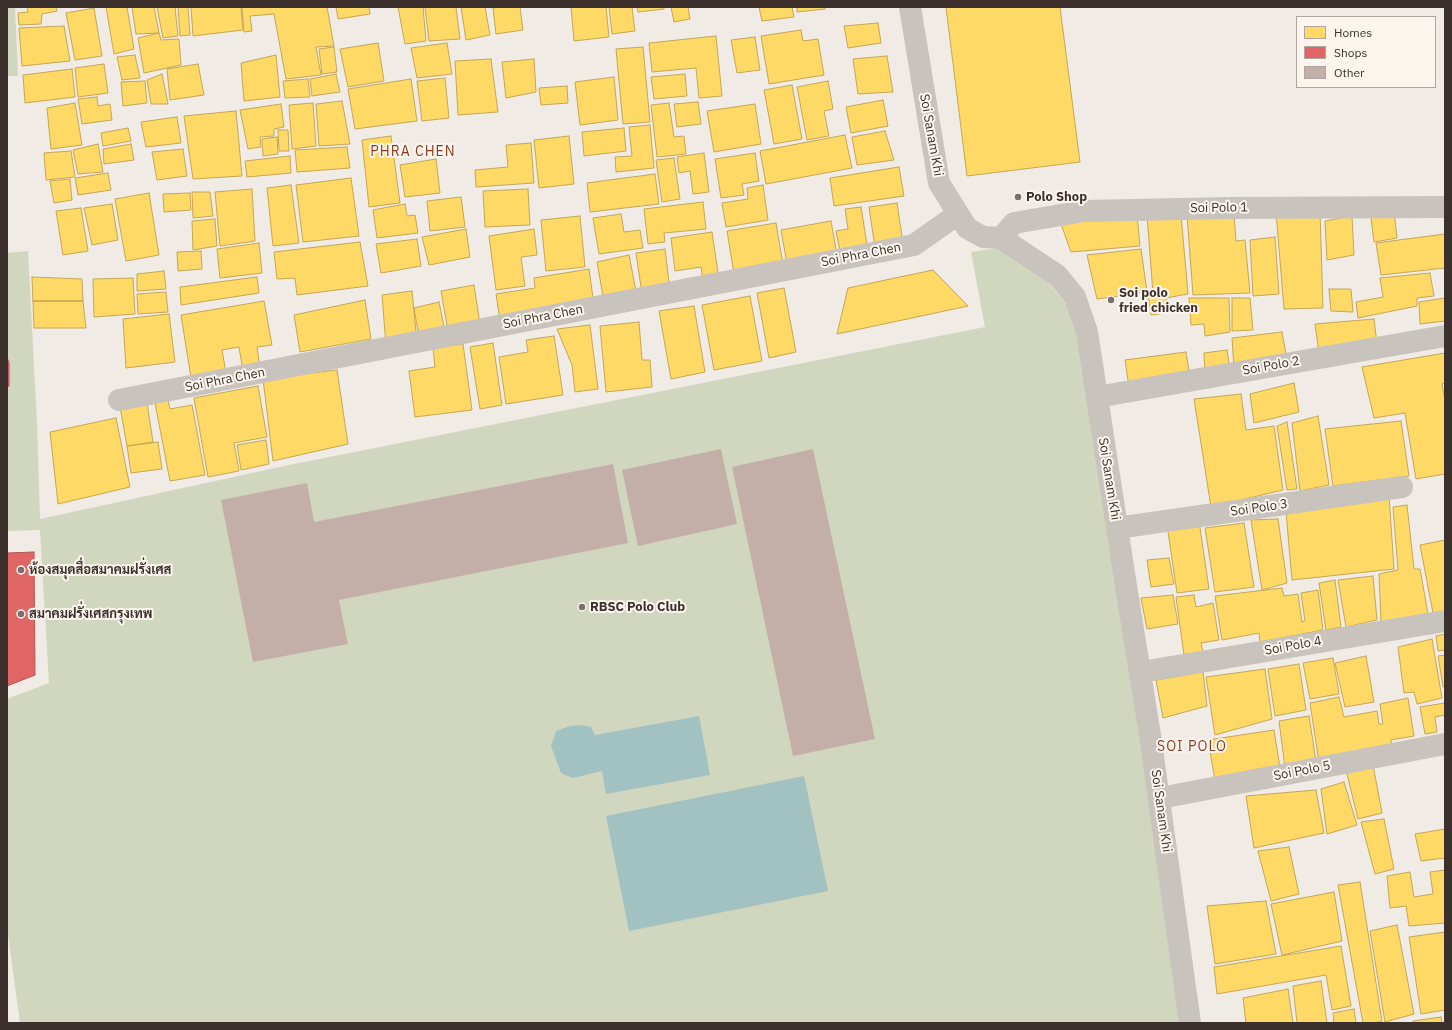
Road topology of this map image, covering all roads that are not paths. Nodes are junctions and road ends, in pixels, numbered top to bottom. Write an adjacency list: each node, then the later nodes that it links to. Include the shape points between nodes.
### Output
1 (910, 7): 3 (street, Soi Sanam Khi, via 939,183)
2 (1445, 207): 4 (street, Soi Polo 1, via 1084,211 1014,223)
3 (958, 214): 4 (street, Soi Sanam Khi, via 967,228 974,233); 7 (street, Soi Phra Chen, via 914,245)
4 (1001, 238): 6 (street, Soi Sanam Khi, via 1057,275 1075,297 1087,332)
5 (1445, 336): 6 (street, Soi Polo 2)
6 (1097, 397): 9 (street, Soi Sanam Khi)
7 (119, 400)
8 (1402, 487): 9 (street, Soi Polo 3)
9 (1117, 528): 11 (street, Soi Sanam Khi)
10 (1445, 621): 11 (street, Soi Polo 4)
11 (1141, 672): 13 (street, Soi Sanam Khi)
12 (1445, 744): 13 (street, Soi Polo 5)
13 (1160, 798): 14 (street, Soi Sanam Khi)
14 (1190, 1023)

